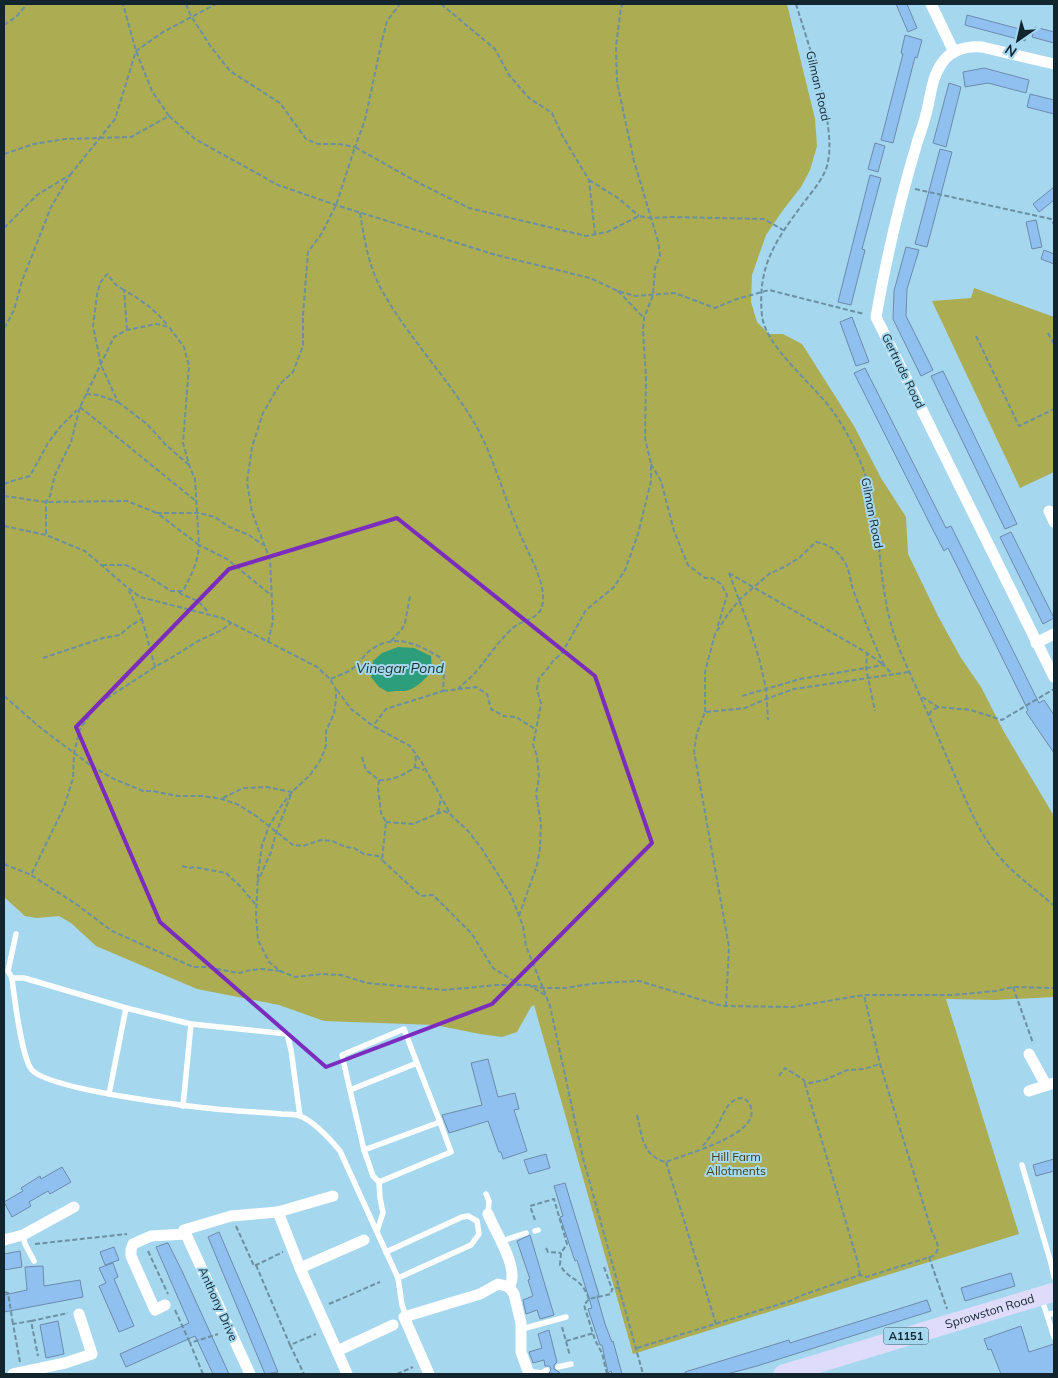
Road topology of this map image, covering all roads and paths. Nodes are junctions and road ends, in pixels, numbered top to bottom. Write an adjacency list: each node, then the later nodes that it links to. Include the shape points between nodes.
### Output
1 (26, 4): 11 (path, via 16,17)
2 (123, 4): 12 (path)
3 (186, 4): 10 (path)
4 (216, 4): 10 (path)
5 (400, 4): 17 (path, via 388,21 380,45 365,120)
6 (441, 4): 20 (path, via 495,49 509,75 529,98 552,113)
7 (623, 4): 25 (path, via 616,46 617,82)
8 (796, 4): 28 (path, Gilman Road, via 823,101 828,162 820,181)
9 (931, 4): 13 (street)
10 (191, 16): 12 (path); 17 (path, via 230,71 280,103 306,139 318,144)
11 (4, 24)
12 (136, 51): 15 (path, via 152,91); 16 (path, via 115,119)
13 (954, 52): 14 (street, via 964,47 982,47); 21 (street, via 936,72)
14 (1054, 64)
15 (169, 116): 16 (path, via 131,137); 22 (path, via 196,139 278,185)
16 (102, 137): 18 (path, via 34,144); 19 (path)
17 (355, 147): 22 (path); 29 (path, via 468,208 586,236)
18 (4, 154)
19 (70, 175): 27 (path, via 37,195); 37 (path, via 50,208 14,310)
20 (589, 180): 24 (path); 29 (path)
21 (905, 187): 26 (path, via 1051,219); 34 (street)
22 (336, 205): 23 (path); 59 (path, via 308,252 303,346 293,372 280,384 263,413 252,447 247,482 252,512)
23 (360, 213): 31 (path, via 496,255 590,278); 88 (path, via 367,252 379,284 414,341 472,418 489,450 540,580 543,597 536,616 517,624 502,638 474,675)
24 (639, 216): 25 (path); 29 (path, via 607,232)
25 (650, 218): 28 (path, via 764,219); 33 (path, via 660,256 655,268)
26 (1054, 224)
27 (4, 228)
28 (784, 230): 32 (path, Gilman Road, via 773,247)
29 (595, 234)
30 (124, 290): 36 (path, via 144,302); 38 (path); 42 (path, via 107,274 100,283 93,326)
31 (618, 291): 33 (path, via 636,296); 35 (path)
32 (761, 291): 33 (path, via 715,308 675,293); 34 (path, via 769,290); 81 (path, Gilman Road, via 762,319 770,339 834,413 862,466 872,500 889,618)
33 (653, 295): 35 (path)
34 (876, 317): 75 (street, Gertrude Road)
35 (644, 318): 47 (path, via 645,438)
36 (169, 327): 38 (path, via 158,324); 48 (path, via 184,347 189,366 183,443)
37 (4, 329)
38 (127, 330): 42 (path, via 114,337)
39 (1048, 333): 41 (path)
40 (976, 336): 46 (path, via 1019,426)
41 (1054, 344)
42 (101, 365): 43 (path); 44 (path)
43 (86, 394): 44 (path); 45 (path)
44 (118, 402): 48 (path, via 147,424)
45 (80, 407): 49 (path, via 48,443 30,476); 51 (path); 52 (path)
46 (1054, 409)
47 (651, 464): 71 (path, via 661,481 674,531 688,565 704,578 712,578 722,584 727,595); 101 (path, via 651,481 625,570 614,587 586,610 562,653 539,678 537,689 541,704)
48 (189, 465): 52 (path, via 195,479)
49 (4, 484)
50 (4, 496): 51 (path)
51 (46, 502): 54 (path, via 127,501); 58 (path)
52 (198, 502): 55 (path)
53 (1049, 511): 56 (street)
54 (157, 513): 55 (path); 60 (path)
55 (199, 513): 59 (path, via 215,517); 60 (path)
56 (1054, 522)
57 (4, 526): 58 (path)
58 (46, 536): 61 (path, via 85,552)
59 (264, 544): 65 (path, via 270,560)
60 (199, 545): 64 (path, via 193,572 183,591); 65 (path, via 227,559)
61 (102, 565): 62 (path); 64 (path, via 126,565 171,590)
62 (128, 588): 68 (path, via 140,597); 69 (path)
63 (754, 588): 67 (path); 67 (path, via 729,573); 76 (path); 78 (path, via 769,574 799,558 816,542 834,548 850,574 866,625)
64 (179, 591): 68 (path, via 198,601)
65 (272, 596): 74 (path, via 273,621)
66 (410, 596): 73 (path, via 405,623)
67 (740, 599): 71 (path); 86 (path)
68 (209, 613): 70 (path)
69 (142, 620): 77 (path, via 120,635); 79 (path)
70 (232, 622): 74 (path); 79 (path)
71 (715, 634): 97 (path, via 705,672)
72 (1054, 634): 75 (street)
73 (391, 641): 84 (path, via 372,649 350,671); 90 (path, via 405,641 441,658 444,673)
74 (268, 642): 84 (path, via 317,667)
75 (1036, 643): 83 (street, Gertrude Road)
76 (866, 653): 78 (path); 80 (path)
77 (43, 658)
78 (884, 665): 80 (path); 82 (path)
79 (155, 667): 102 (path, via 98,704 80,729)
80 (866, 668): 85 (path); 86 (path)
81 (909, 672): 82 (path); 93 (path, Gilman Road)
82 (892, 674): 85 (path)
83 (1054, 677)
84 (330, 679): 87 (path)
85 (868, 679): 94 (path, via 794,689); 96 (path)
86 (766, 688): 92 (path); 94 (path)
87 (336, 689): 100 (path, via 350,709); 108 (path, via 334,714 326,731 326,746 320,761)
88 (458, 689): 90 (path); 101 (path, via 476,687 482,690 487,694 490,709 504,716 516,717)
89 (1054, 689): 95 (path, via 1004,720 971,710)
90 (442, 691): 100 (path, via 386,709)
91 (4, 696): 102 (path)
92 (742, 696)
93 (920, 696): 95 (path); 98 (path, Gilman Road)
94 (766, 699): 97 (path, via 745,708); 99 (path)
95 (938, 707): 98 (path)
96 (875, 711)
97 (705, 712): 134 (path, via 694,751 728,946)
98 (929, 716): 122 (path, Gilman Road, via 985,839 1007,865)
99 (768, 720)
100 (373, 726): 103 (path, via 410,746)
101 (535, 729): 123 (path, via 533,745 539,778 536,794 541,823 540,848)
102 (74, 753): 110 (path, via 114,779 143,791); 119 (path, via 73,778 64,807)
103 (416, 754): 105 (path); 106 (path)
104 (362, 757): 107 (path, via 366,770)
105 (414, 767): 106 (path); 107 (path, via 410,772 386,782)
106 (426, 771): 109 (path)
107 (379, 780): 113 (path, via 381,813)
108 (292, 792): 110 (path, via 267,787 243,788); 114 (path); 115 (path)
109 (441, 795): 111 (path); 112 (path)
110 (222, 799): 114 (path, via 239,805)
111 (438, 814): 112 (path, via 444,811); 113 (path, via 413,824)
112 (451, 815): 123 (path, via 482,849 511,895)
113 (386, 822): 116 (path)
114 (269, 826): 115 (path); 120 (path, via 262,845)
115 (276, 833): 116 (path, via 293,845 332,841); 120 (path)
116 (382, 860): 127 (path, via 421,896 433,896 449,910 472,934 492,968)
117 (4, 864): 119 (path)
118 (182, 866): 121 (path, via 226,874)
119 (31, 875): 125 (path, via 112,932 193,967 239,973 262,969)
120 (257, 883): 121 (path)
121 (256, 905): 125 (path, via 258,940 268,962)
122 (1054, 906)
123 (519, 916): 130 (path, via 526,946)
124 (16, 934): 126 (lane, via 8,971)
125 (280, 972): 127 (path, via 294,977 341,975 367,983 444,990)
126 (12, 978): 135 (lane, via 24,978); 145 (lane, via 14,1002 32,1070 43,1077)
127 (521, 985): 128 (path)
128 (529, 985): 130 (path); 132 (path)
129 (1013, 987): 131 (path); 133 (path, via 952,995); 137 (path, via 1035,1049)
130 (543, 988): 132 (path); 134 (path, via 638,982)
131 (1054, 988)
132 (546, 995): 186 (path, via 584,1158)
133 (864, 995): 134 (path, via 792,1007); 139 (path)
134 (726, 1006)
135 (126, 1008): 136 (lane); 145 (lane)
136 (192, 1024): 146 (lane); 148 (lane, via 287,1034)
137 (1029, 1054): 142 (street)
138 (417, 1063): 143 (lane); 143 (lane, via 404,1030 342,1055); 149 (lane)
139 (880, 1064): 141 (path); 175 (path, via 937,1243 936,1253)
140 (779, 1076): 141 (path, via 786,1068)
141 (805, 1084): 181 (path)
142 (1050, 1084): 144 (street)
143 (350, 1090): 151 (lane)
144 (1029, 1090)
145 (109, 1094): 146 (lane)
146 (183, 1106): 148 (lane)
147 (636, 1114): 152 (path, via 650,1155)
148 (300, 1116): 163 (lane, via 328,1136 340,1151)
149 (440, 1122): 151 (lane); 154 (lane, via 451,1152)
150 (702, 1148): 150 (path, via 728,1104 737,1098 749,1103 752,1111 745,1128); 152 (path)
151 (364, 1150): 154 (lane, via 373,1176)
152 (666, 1162): 203 (path)
153 (1022, 1165): 177 (lane)
154 (379, 1182): 163 (lane, via 383,1214)
155 (486, 1194): 159 (lane)
156 (333, 1196): 158 (street)
157 (74, 1207): 162 (street)
158 (278, 1212): 160 (street); 171 (street)
159 (488, 1214): 170 (street)
160 (231, 1216): 165 (street, via 184,1230); 178 (path)
161 (535, 1220): 174 (path, via 530,1206 554,1200 567,1244)
162 (34, 1229): 166 (street); 167 (path, via 31,1245 128,1234)
163 (378, 1231): 173 (lane)
164 (526, 1233): 170 (lane)
165 (186, 1234): 167 (street); 207 (street, Anthony Drive)
166 (23, 1235): 168 (street); 176 (lane)
167 (142, 1238): 191 (path); 191 (street, via 133,1244 131,1256)
168 (4, 1240)
169 (364, 1240): 180 (street)
170 (502, 1241): 185 (street, via 513,1272)
171 (292, 1248): 178 (path); 180 (street)
172 (546, 1248): 174 (path, via 548,1252)
173 (386, 1252): 183 (lane); 183 (lane, via 462,1216 468,1216 479,1225 479,1234 471,1245)
174 (561, 1253): 190 (path, via 560,1265 581,1283)
175 (930, 1257): 181 (path, via 866,1277); 201 (path)
176 (34, 1261)
177 (1052, 1262): 182 (lane)
178 (256, 1265): 212 (path)
179 (604, 1266): 187 (path)
180 (300, 1268): 192 (street)
181 (860, 1275): 203 (path)
182 (1054, 1277)
183 (398, 1278): 196 (lane)
184 (380, 1282): 192 (path)
185 (509, 1287): 196 (street, via 498,1284 480,1294); 205 (street, via 514,1294)
186 (620, 1287): 187 (path); 213 (path)
187 (612, 1289): 190 (path, via 612,1294)
188 (4, 1292): 202 (path, via 8,1293)
189 (1048, 1294): 195 (lane); 201 (main road, Sprowston Road / A1151)
190 (588, 1299): 208 (path, via 584,1305)
191 (166, 1306): 200 (street); 211 (path)
192 (318, 1309): 206 (street)
193 (1054, 1312): 195 (lane)
194 (79, 1314): 199 (path, via 72,1312); 219 (street, via 92,1354)
195 (1047, 1315): 209 (lane)
196 (406, 1316): 215 (street)
197 (566, 1317): 198 (lane)
198 (559, 1319): 205 (lane); 210 (path)
199 (31, 1321): 202 (path); 218 (path)
200 (160, 1321)
201 (952, 1322): 231 (main road, Sprowston Road / A1151)
202 (13, 1324): 222 (path)
203 (716, 1324): 213 (path)
204 (393, 1325): 214 (street)
205 (518, 1326): 221 (street, via 521,1352)
206 (327, 1329): 212 (path); 214 (street)
207 (230, 1330): 211 (path); 224 (street, Anthony Drive)
208 (594, 1333): 210 (path); 229 (path)
209 (1054, 1337)
210 (566, 1341): 216 (path)
211 (190, 1343): 223 (path)
212 (290, 1345): 225 (path)
213 (637, 1348): 230 (path)
214 (337, 1351): 226 (street)
215 (424, 1362): 227 (path); 228 (street)
216 (572, 1362): 217 (lane)
217 (558, 1367)
218 (40, 1369): 219 (street); 222 (street)
219 (67, 1369)
220 (547, 1370): 221 (lane, via 541,1373)
221 (528, 1371)
222 (18, 1373)
223 (203, 1374)
224 (250, 1374)
225 (304, 1374)
226 (348, 1374)
227 (397, 1374)
228 (429, 1374)
229 (607, 1374)
230 (643, 1374)
231 (783, 1374)

